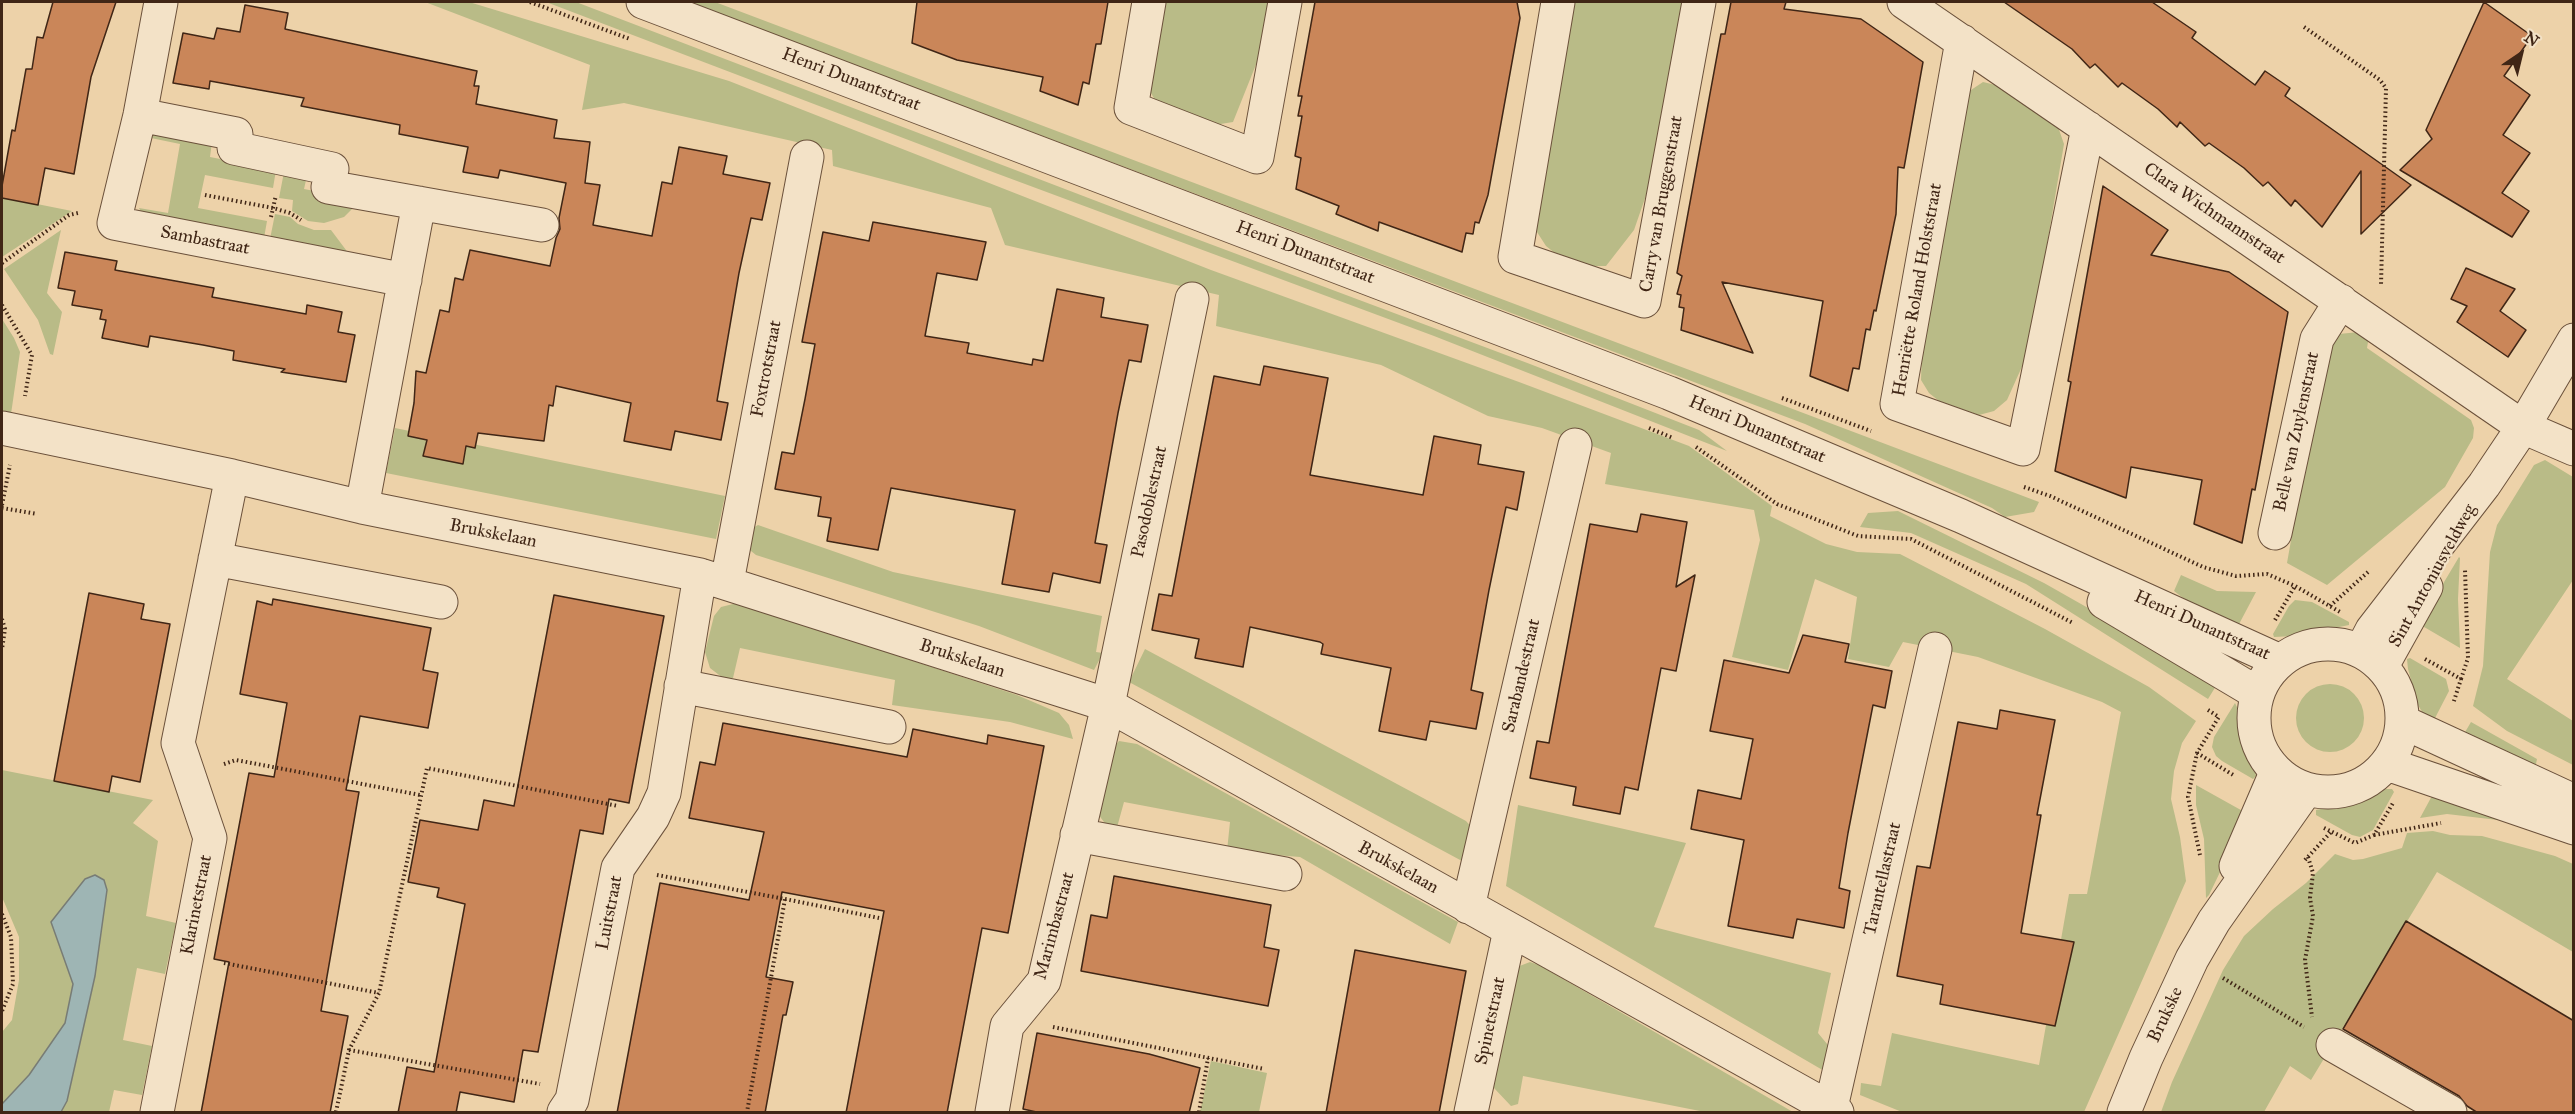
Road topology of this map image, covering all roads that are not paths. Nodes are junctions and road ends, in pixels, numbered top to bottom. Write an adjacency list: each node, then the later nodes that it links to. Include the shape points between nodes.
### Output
1 (161, 2): 9 (street, Sambastraat)
2 (644, 2): 24 (street, Henri Dunantstraat, via 1669,393)
3 (1149, 2): 4 (street, via 1131,108 1257,157)
4 (1285, 2)
5 (1558, 2): 6 (street, Carry van Bruggenstraat, via 1515,257 1644,301)
6 (1699, 2)
7 (1904, 2): 8 (street, Clara Wichmannstraat)
8 (1962, 41): 10 (street, Clara Wichmannstraat); 10 (street, Henriëtte Roland Holststraat, via 1897,404 2023,449)
9 (140, 114): 12 (street, via 236,134 234,148 332,169 328,187); 14 (street, Sambastraat, via 114,223)
10 (2088, 128): 16 (street, Clara Wichmannstraat)
11 (807, 157): 27 (street, Foxtrotstraat)
12 (419, 203): 13 (street); 14 (street)
13 (542, 225)
14 (405, 280): 23 (street)
15 (1192, 298): 34 (street, Pasodoblestraat)
16 (2341, 301): 18 (street, Clara Wichmannstraat); 25 (street, Belle van Zuylenstraat, via 2317,339)
17 (2574, 340): 18 (street, Sint Antoniusveldweg)
18 (2523, 427): 21 (street, Clara Wichmannstraat); 30 (street, Sint Antoniusveldweg)
19 (9, 430): 22 (street, Brukskelaan)
20 (1575, 445): 44 (street, Sarabandestraat)
21 (2574, 449)
22 (232, 476): 23 (street, Brukskelaan); 26 (street, Klarinetstraat)
23 (362, 507): 27 (street, Brukskelaan)
24 (1961, 516): 31 (street, Henri Dunantstraat); 33 (street, Henri Dunantstraat)
25 (2275, 533)
26 (215, 560): 28 (street); 50 (street, Klarinetstraat, via 178,743 210,838)
27 (713, 579): 32 (street, Luitstraat); 34 (street, Brukskelaan)
28 (441, 602)
29 (1935, 649): 49 (street, Tarantellastraat)
30 (2371, 659): 31 (street, via 2333,644 2305,647); 35 (street, via 2394,683)
31 (2280, 661): 33 (street, via 2266,675)
32 (681, 686): 36 (street); 48 (street, Luitstraat, via 664,792 618,868)
33 (2257, 693): 38 (street, via 2253,721 2259,750)
34 (1108, 705): 42 (street, Marimbastraat); 44 (street, Brukskelaan)
35 (2403, 722): 37 (street, via 2398,745); 40 (street)
36 (889, 727)
37 (2387, 764): 39 (street, via 2365,784 2336,793); 41 (street)
38 (2276, 773): 39 (street); 45 (street, Brukske)
39 (2306, 790): 45 (street, Brukske)
40 (2574, 801)
41 (2574, 828)
42 (1077, 836): 43 (street); 51 (street, Marimbastraat, via 1044,981 1007,1026)
43 (1285, 874)
44 (1468, 907): 46 (street, Brukskelaan)
45 (2214, 921): 53 (street, Brukske, via 2192,959)
46 (1510, 930): 49 (street, Brukskelaan); 52 (street, Spinetstraat)
47 (2333, 1044): 54 (street)
48 (569, 1101)
49 (1833, 1111)
50 (157, 1113)
51 (992, 1113)
52 (1471, 1113)
53 (2124, 1113)
54 (2450, 1113)

